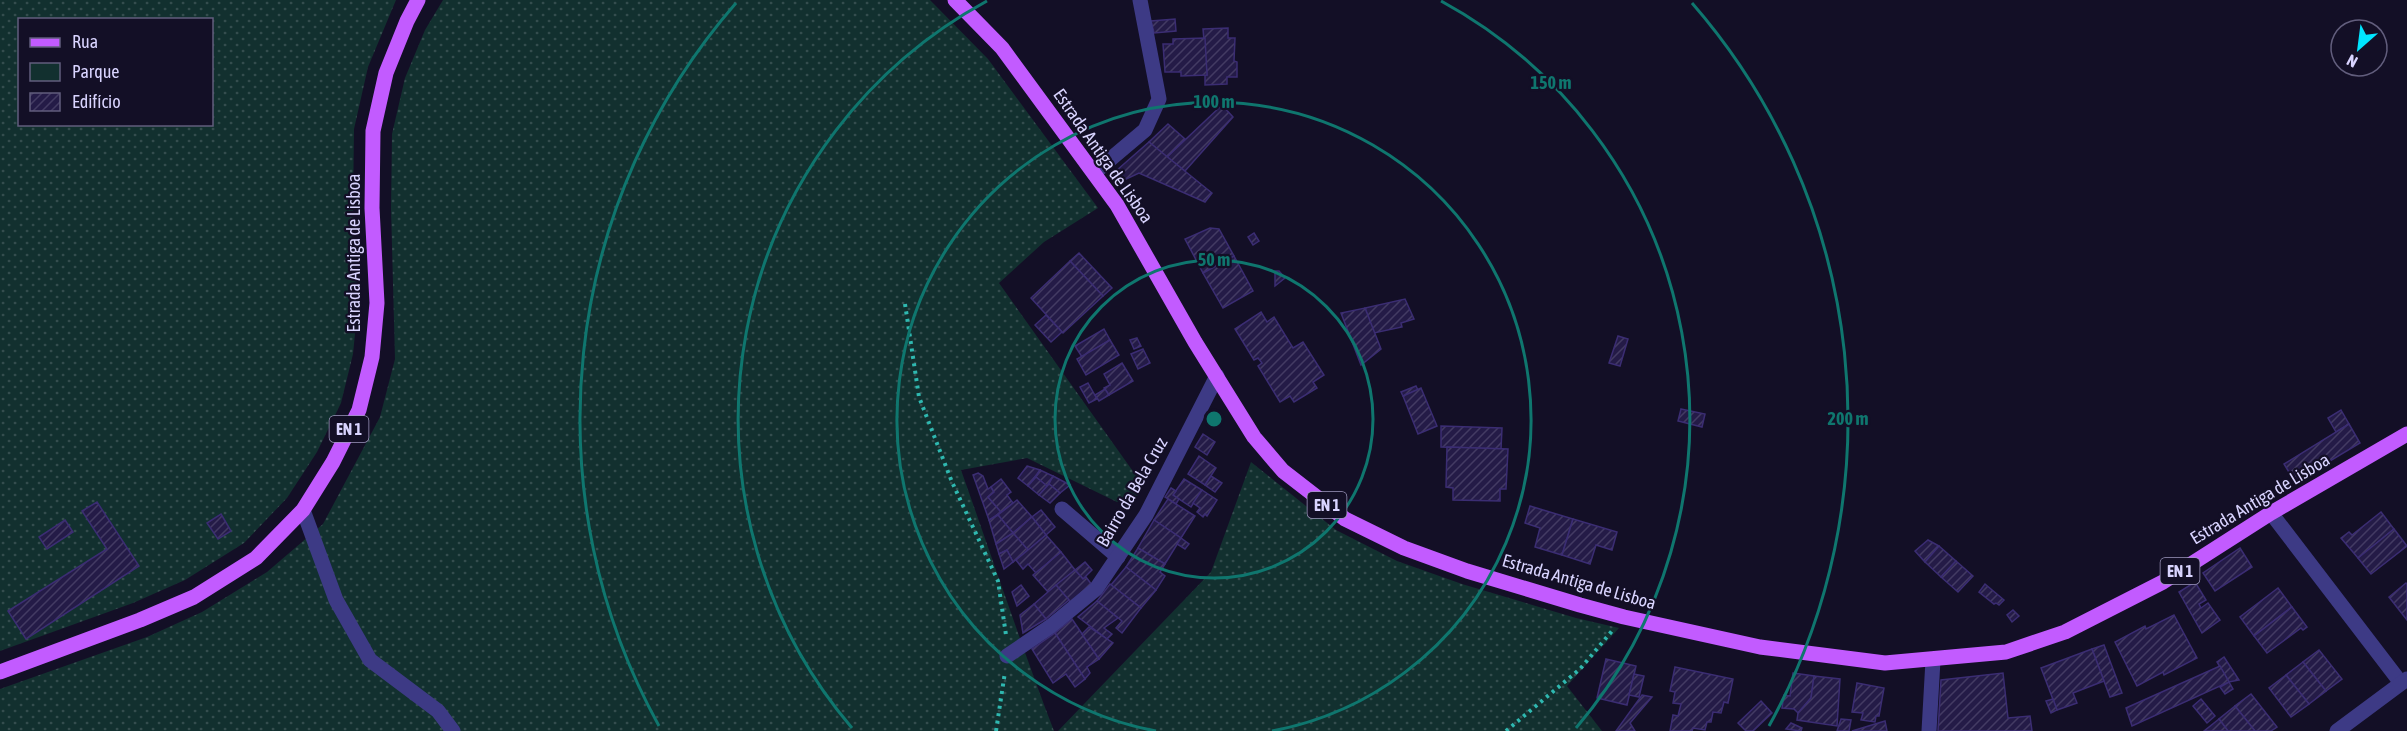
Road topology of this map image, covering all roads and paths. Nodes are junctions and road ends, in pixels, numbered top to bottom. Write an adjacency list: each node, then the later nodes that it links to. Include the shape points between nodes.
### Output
1 (418, 0): 9 (main road, Estrada Antiga de Lisboa / EN 1, via 386,73 373,131 377,303 372,357 359,410)
2 (954, 0): 4 (main road, Estrada Antiga de Lisboa / EN 1, via 1002,48)
3 (1140, 0): 4 (street, via 1159,99 1145,130)
4 (1094, 173): 6 (main road, Estrada Antiga de Lisboa / EN 1, via 1117,205)
5 (905, 304): 13 (path, via 919,398 998,581)
6 (1217, 376): 11 (street, Bairro da Bela Cruz, via 1146,515); 12 (main road, Estrada Antiga de Lisboa / EN 1, via 1254,437 1283,471 1346,519 1404,548 1467,571)
7 (2407, 434): 10 (main road, Estrada Antiga de Lisboa / EN 1)
8 (1062, 509): 11 (street)
9 (303, 510): 15 (main road, Estrada Antiga de Lisboa / EN 1, via 256,558 194,597); 17 (street, via 336,600 370,660 438,711)
10 (2271, 513): 14 (main road, Estrada Antiga de Lisboa / EN 1, via 2163,582 2066,632 2007,652); 16 (street)
11 (1118, 557): 13 (street, Bairro da Bela Cruz, via 1096,590)
12 (1624, 617): 14 (main road, Estrada Antiga de Lisboa / EN 1, via 1760,647 1885,663); 19 (path, via 1580,669)
13 (1007, 656): 18 (path)
14 (1933, 660): 20 (street)
15 (0, 672)
16 (2404, 681): 21 (street)
17 (453, 731)
18 (996, 731)
19 (1506, 731)
20 (1929, 731)
21 (2337, 731)

